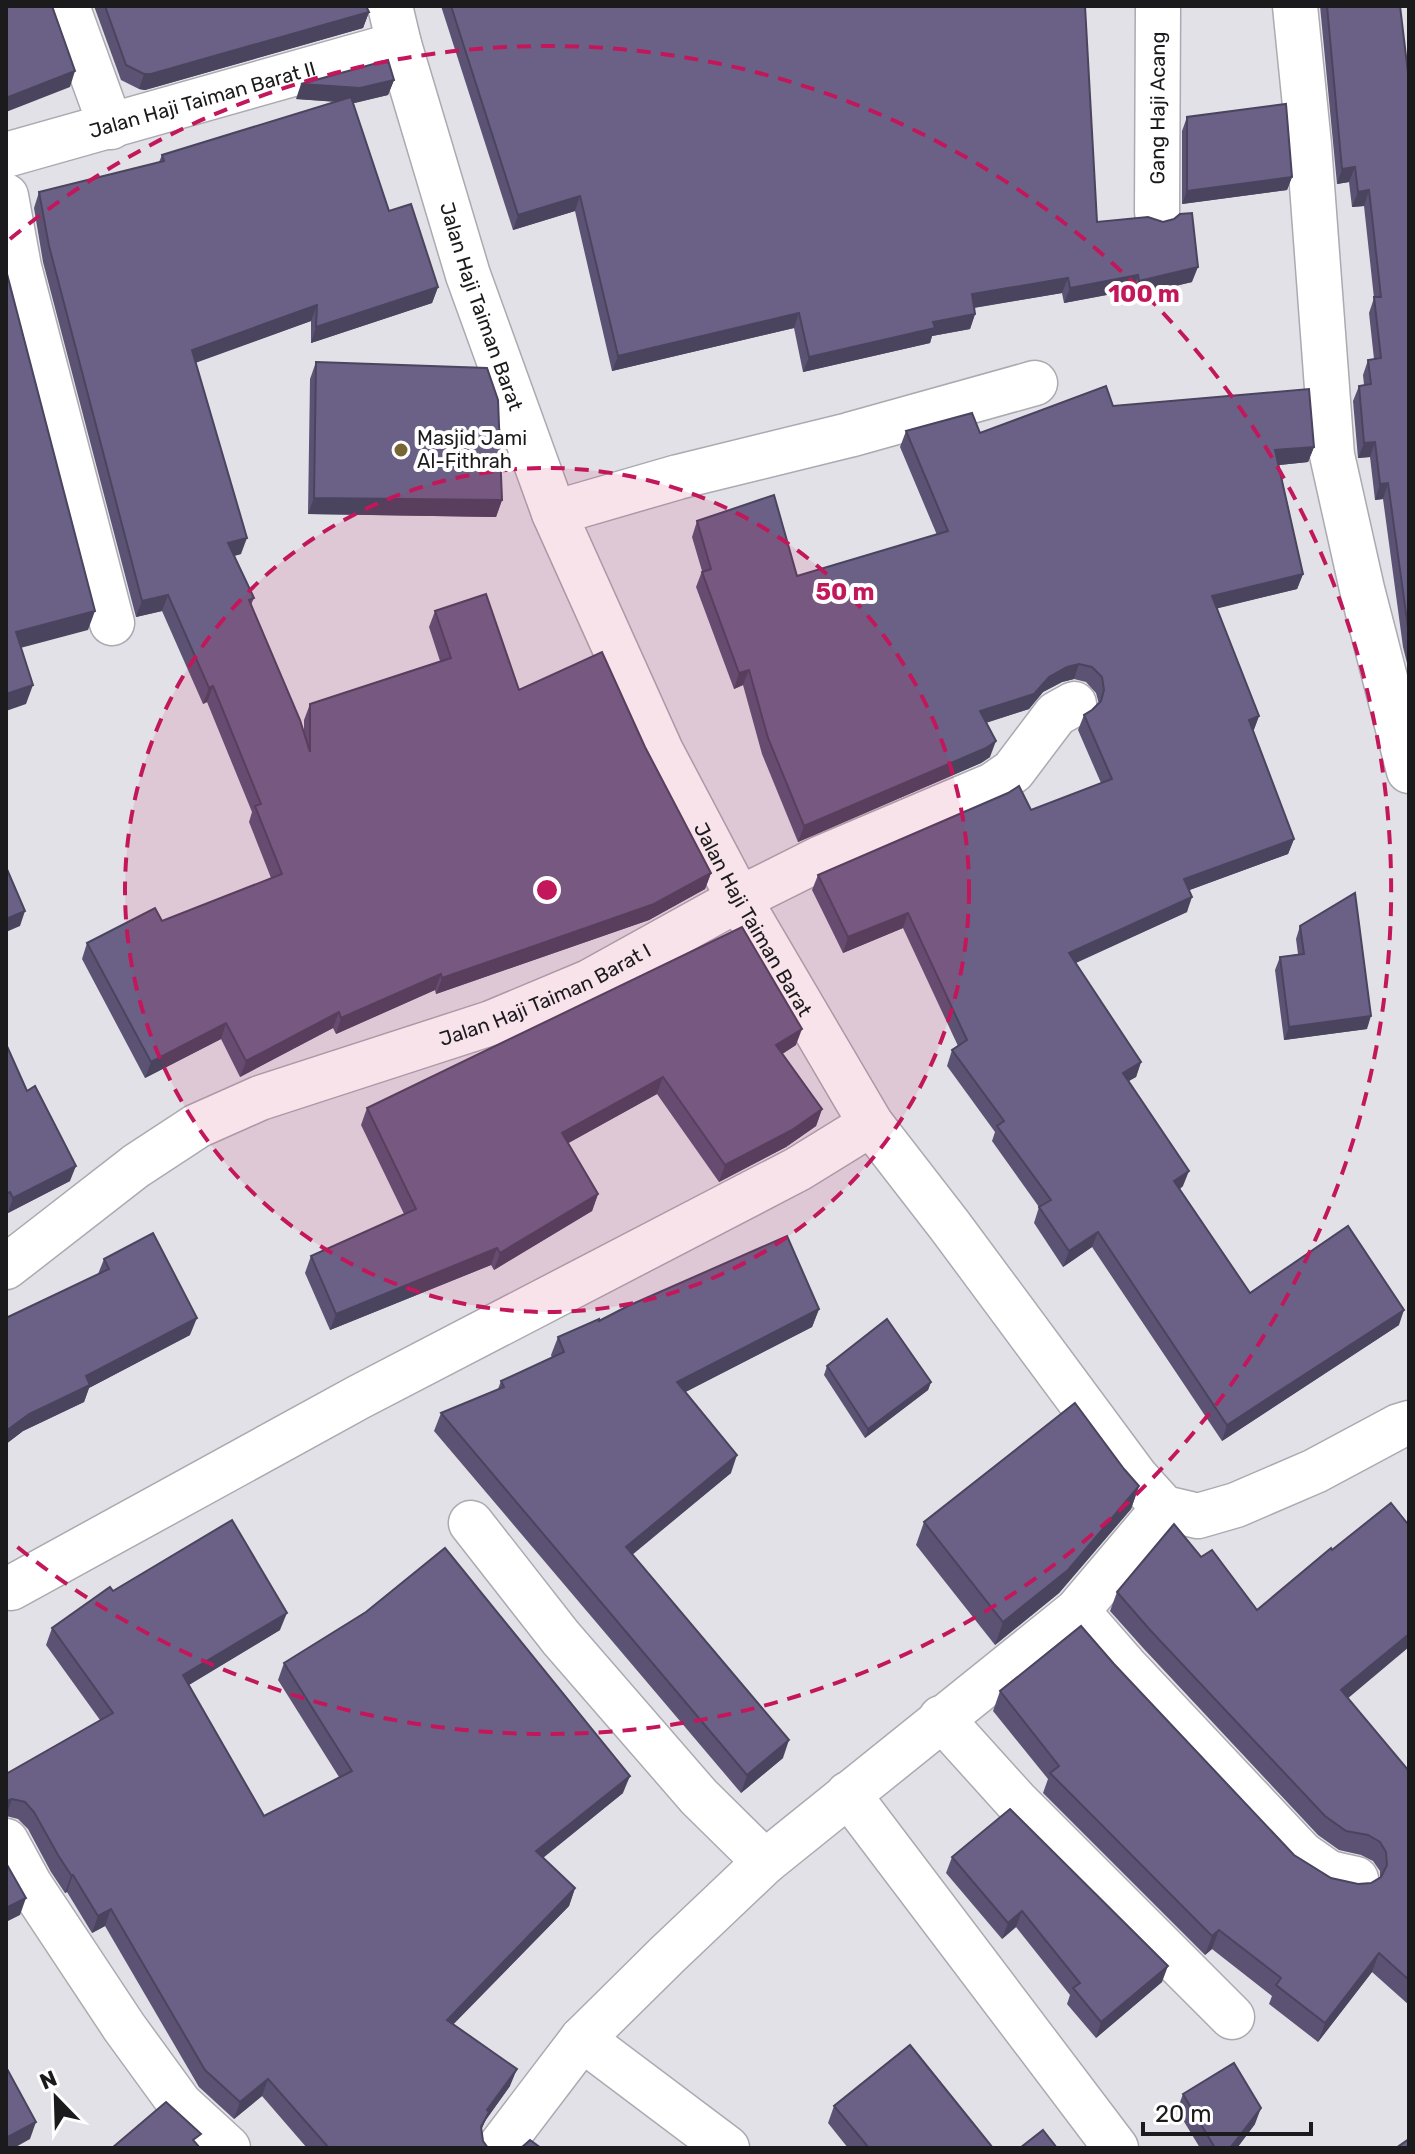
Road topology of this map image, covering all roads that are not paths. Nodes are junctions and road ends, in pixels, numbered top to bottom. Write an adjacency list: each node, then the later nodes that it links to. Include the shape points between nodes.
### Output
1 (67, 6): 5 (street)
2 (1158, 6): 8 (street, Gang Haji Acang)
3 (1295, 6): 13 (street, via 1332,455)
4 (395, 25): 5 (street, Jalan Haji Taiman Barat II); 10 (street, Jalan Haji Taiman Barat, via 468,275)
5 (111, 127): 6 (street, Jalan Haji Taiman Barat II)
6 (6, 155)
7 (6, 196): 11 (street, via 19,267)
8 (1157, 212)
9 (1035, 383): 10 (street)
10 (554, 513): 14 (street, Jalan Haji Taiman Barat, via 661,751)
11 (112, 623)
12 (1074, 704): 14 (street, Jalan Haji Taiman Barat I, via 1056,714 1013,771 993,785)
13 (1409, 771)
14 (739, 899): 15 (street, Jalan Haji Taiman Barat); 16 (street, Jalan Haji Taiman Barat I, via 547,1000 260,1098 197,1126 136,1166)
15 (871, 1124): 18 (street, Jalan Haji Taiman Barat); 20 (street, via 798,1169 359,1397)
16 (6, 1267)
17 (1409, 1423): 18 (street, via 1236,1505 1198,1516)
18 (1164, 1508): 21 (street)
19 (471, 1523): 25 (street, via 570,1650 699,1797)
20 (11, 1588)
21 (1077, 1611): 22 (street); 26 (street, via 1302,1854 1329,1873)
22 (941, 1718): 23 (street); 27 (street, via 1016,1801)
23 (848, 1794): 25 (street); 32 (street)
24 (6, 1841): 29 (street, via 124,2027 180,2104)
25 (765, 1862): 28 (street)
26 (1356, 1879)
27 (1232, 2017)
28 (582, 2039): 30 (street); 31 (street)
29 (228, 2148)
30 (499, 2148)
31 (727, 2148)
32 (1116, 2148)

